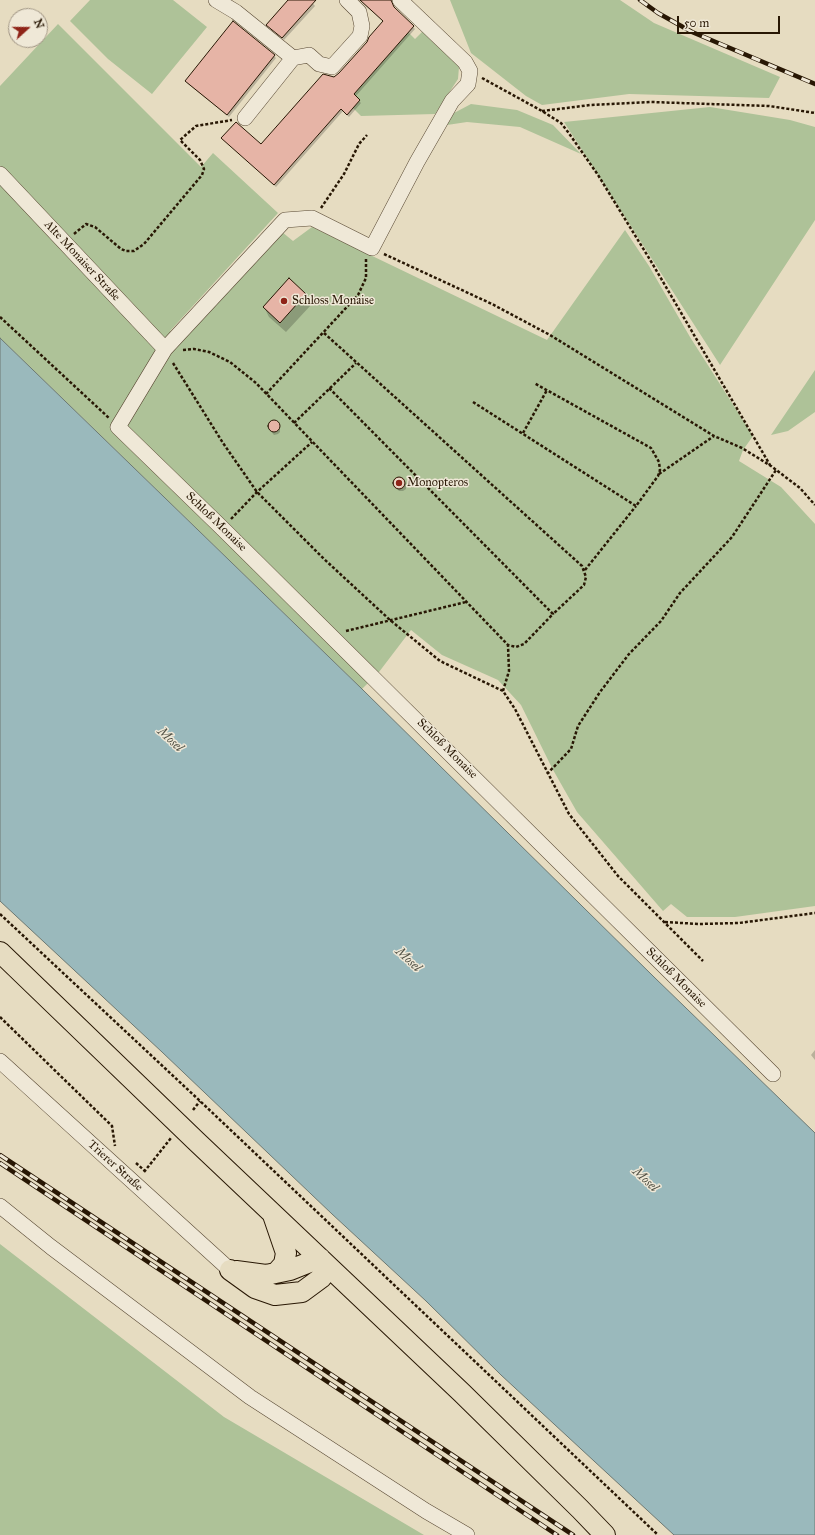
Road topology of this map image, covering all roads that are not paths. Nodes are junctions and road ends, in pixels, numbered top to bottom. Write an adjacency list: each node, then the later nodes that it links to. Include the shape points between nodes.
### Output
1 (216, 0): 4 (street, via 236,12)
2 (347, 0): 4 (street, via 359,12 362,26 360,36 332,67 319,64 309,55)
3 (400, 0): 7 (street, via 465,62 470,71 468,84 452,101 369,246 312,218 285,220)
4 (293, 58): 5 (street)
5 (245, 118)
6 (0, 174): 7 (street, Alte Monaiser Straße)
7 (165, 349): 10 (street, Schloß Monaise, via 118,427)
8 (0, 952): 12 (main road)
9 (0, 1061): 14 (street, Trierer Straße)
10 (773, 1074)
11 (0, 1206): 16 (street, via 250,1397)
12 (273, 1213): 13 (main road); 15 (main road, via 286,1253 284,1264)
13 (325, 1262): 14 (main road, via 321,1278 302,1292 275,1295 255,1288); 15 (main road); 17 (main road)
14 (230, 1270): 15 (main road, via 261,1275)
15 (276, 1273)
16 (467, 1535)
17 (605, 1535)

